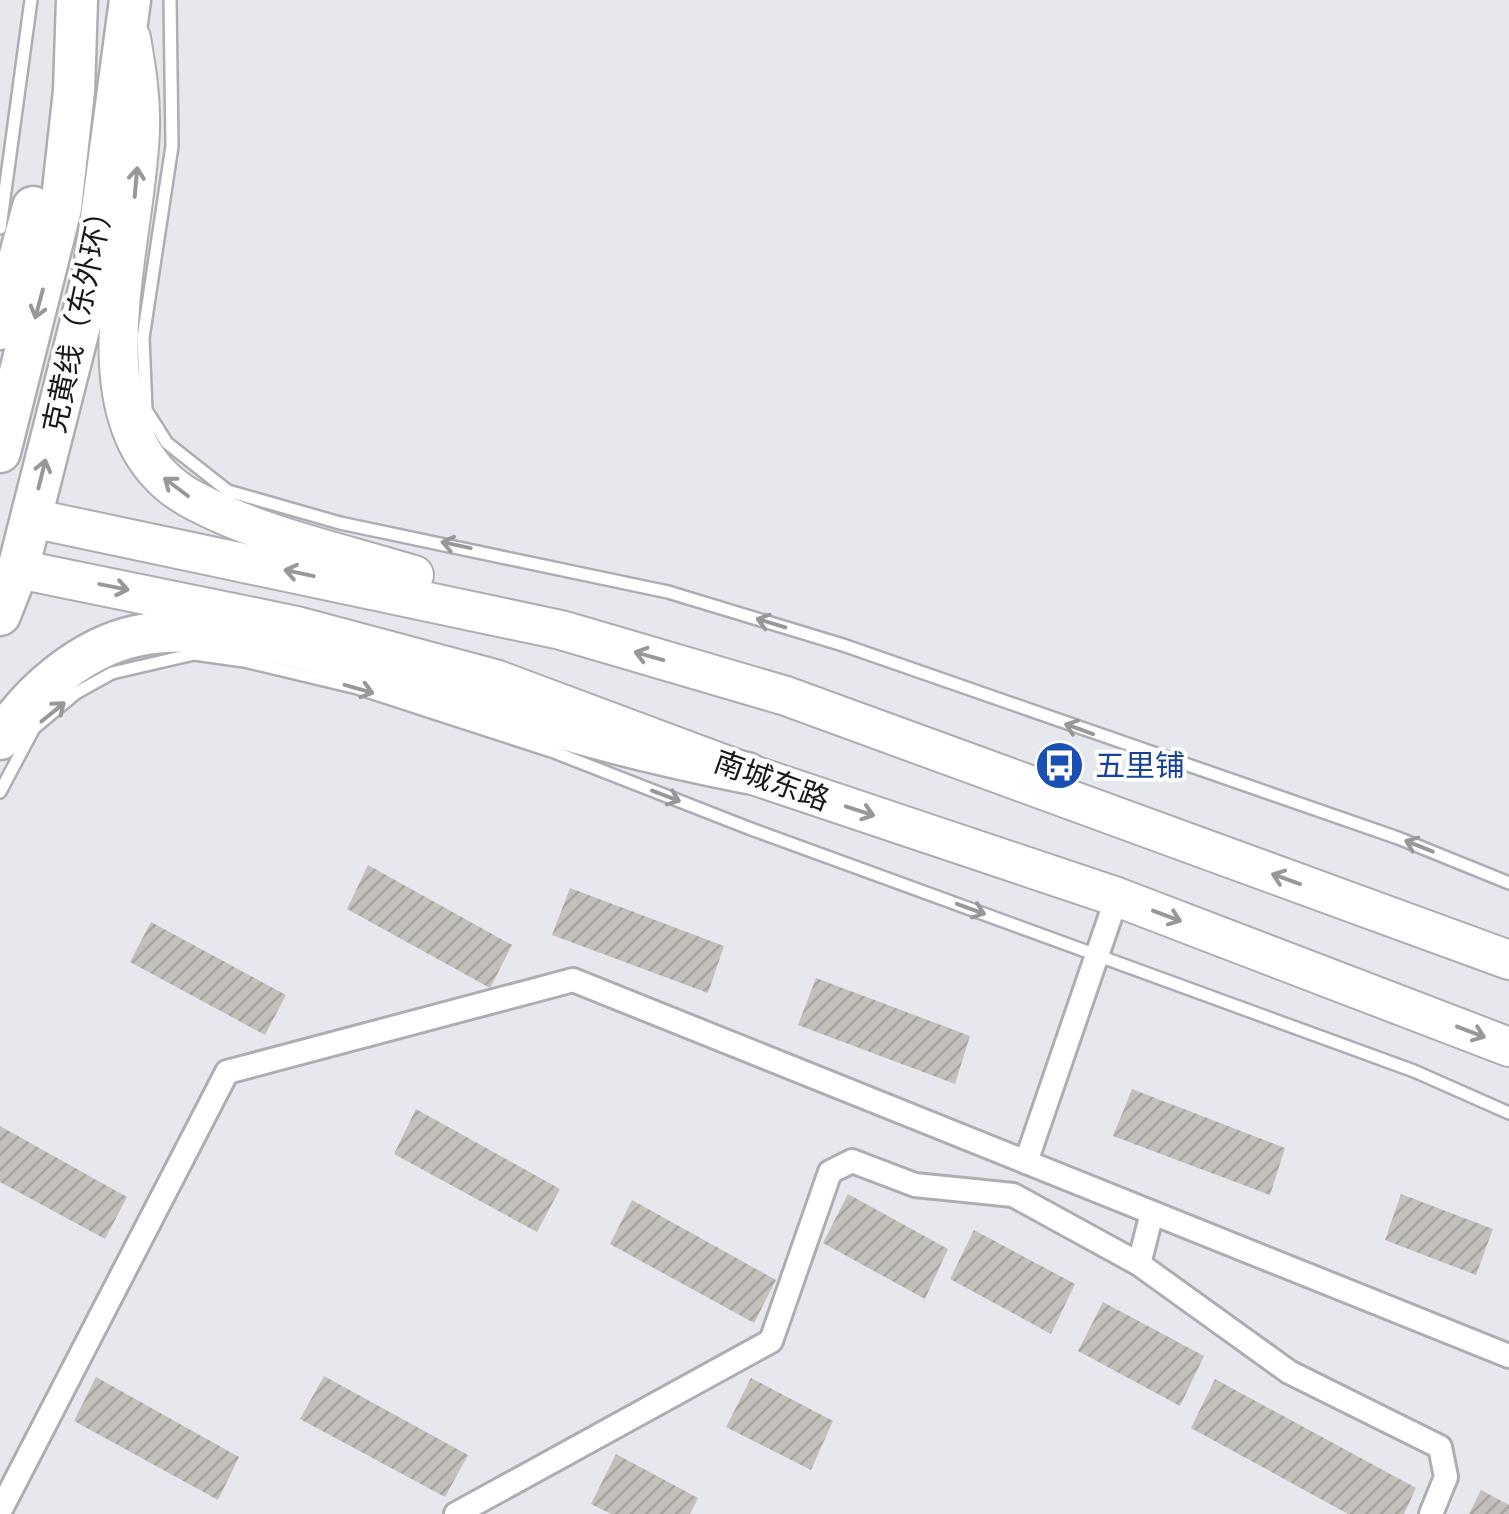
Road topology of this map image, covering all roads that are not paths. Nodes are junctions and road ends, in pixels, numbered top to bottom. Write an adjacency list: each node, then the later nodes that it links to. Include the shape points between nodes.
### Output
1 (31, 0): 6 (lane)
2 (63, 0): 7 (highway, via 28,234)
3 (77, 0): 8 (highway, one-way to 8, via 61,208)
4 (170, 0): 16 (lane, one-way to 4, via 1398,838 825,640 668,592 340,522 228,491 166,443 146,410 142,338 172,146)
5 (129, 13): 9 (highway, 克黄线（东外环）, one-way to 5, via 94,270); 12 (main road, one-way to 5, via 478,595 194,501 159,475 138,446 117,376 140,130)
6 (0, 228)
7 (0, 328)
8 (0, 452)
9 (16, 517): 10 (highway, 克黄线（东外环）); 12 (main road, one-way to 9)
10 (9, 567): 11 (highway, 克黄线（东外环）); 14 (main road, 南城东路, one-way to 14, via 297,626 440,664)
11 (0, 615)
12 (561, 630): 19 (main road, one-way to 12, via 786,696)
13 (0, 739): 14 (highway, via 26,704 97,650 136,636 189,632 315,653 633,750)
14 (748, 773): 17 (main road, 南城东路, one-way to 17)
15 (0, 792): 18 (lane, one-way to 18, via 34,728 76,693 112,673 194,654 357,688 554,752)
16 (1509, 883)
17 (1117, 897): 18 (street); 20 (main road, 南城东路, one-way to 20)
18 (1097, 955): 21 (lane); 22 (street)
19 (1509, 960)
20 (1509, 1047)
21 (1509, 1112)
22 (1026, 1162): 23 (street); 26 (street, via 573,980 226,1072)
23 (1152, 1213): 24 (street); 25 (street)
24 (1139, 1264): 27 (street, via 1013,1194 914,1185 852,1161 830,1172 772,1341); 28 (street, via 1290,1372 1440,1448 1446,1477)
25 (1509, 1356)
26 (0, 1511)
27 (456, 1514)
28 (1431, 1514)

